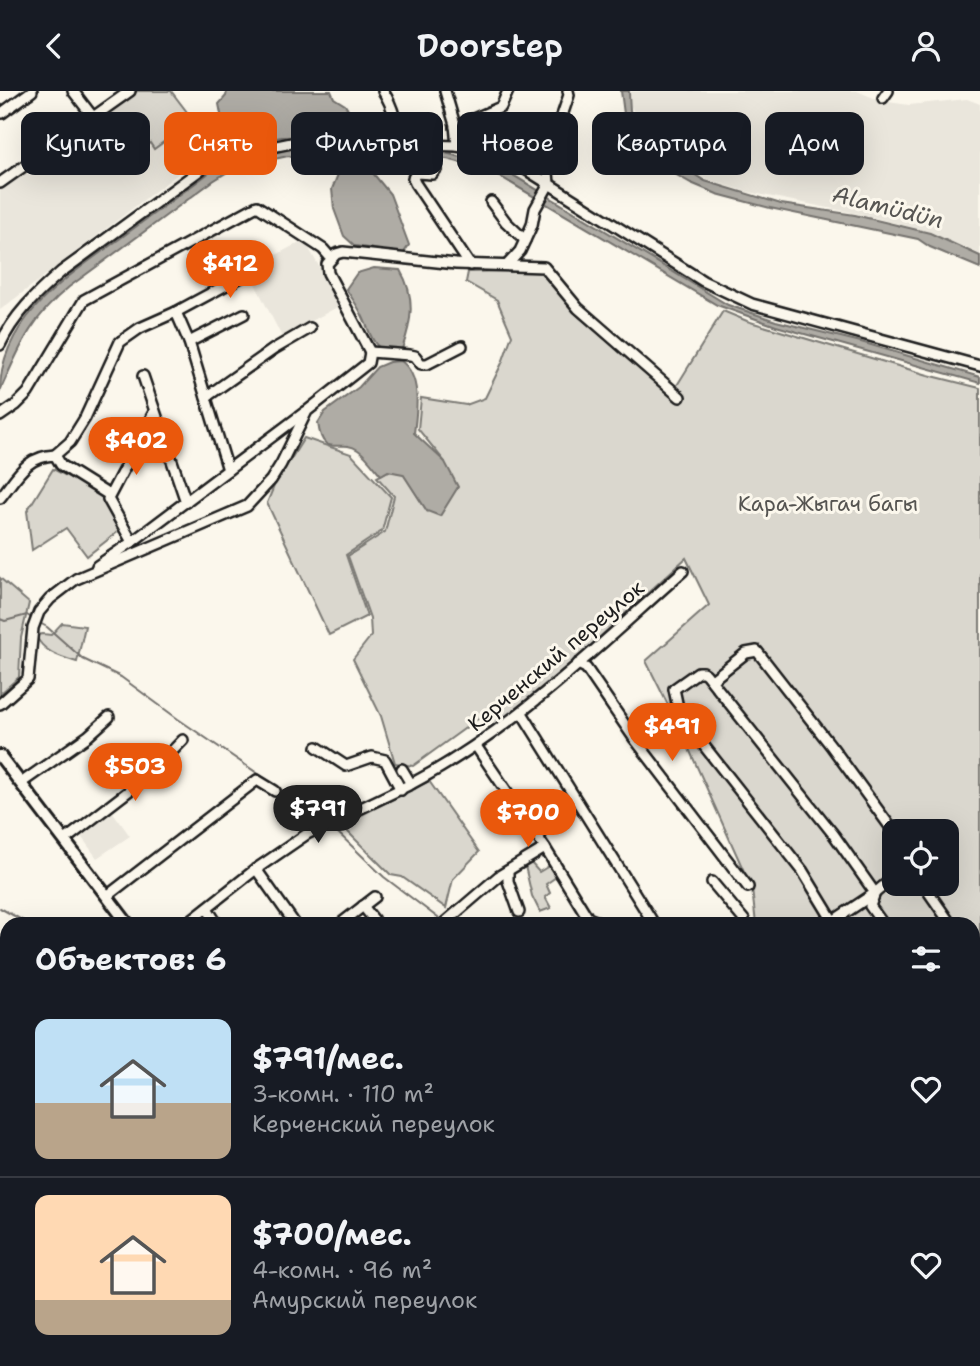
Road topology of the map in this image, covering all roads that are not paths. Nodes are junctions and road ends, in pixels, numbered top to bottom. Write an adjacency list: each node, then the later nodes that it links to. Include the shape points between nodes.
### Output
1 (32, 91): 11 (street)
2 (73, 91): 8 (street)
3 (130, 91): 9 (street)
4 (383, 91): 10 (street)
5 (444, 91): 12 (street)
6 (508, 91): 12 (street, via 501,107)
7 (568, 91): 20 (street, via 547,160)
8 (89, 112)
9 (100, 112)
10 (394, 112)
11 (2, 113)
12 (456, 127): 15 (street)
13 (291, 143): 31 (street, via 211,162 61,272 7,329)
14 (443, 146): 15 (street)
15 (457, 146)
16 (21, 168): 19 (street)
17 (415, 175): 25 (street, via 415,183)
18 (532, 175): 20 (street)
19 (0, 183)
20 (548, 186): 22 (street); 34 (street, via 703,281 752,304)
21 (491, 202): 22 (street)
22 (525, 240): 26 (street)
23 (331, 258): 25 (street, via 343,252); 33 (street, via 328,273); 40 (street, via 257,206 84,300 28,393)
24 (269, 262): 27 (street)
25 (470, 265): 26 (street)
26 (507, 265): 37 (street, via 544,267 578,308)
27 (176, 312): 30 (street); 41 (street, via 120,342 85,418 70,442)
28 (244, 314): 30 (street)
29 (310, 328): 36 (street)
30 (189, 342): 36 (street)
31 (0, 345)
32 (462, 346): 33 (street, via 427,364 415,356)
33 (370, 352): 38 (street, via 369,363)
34 (980, 366)
35 (143, 376): 39 (street)
36 (206, 397): 42 (street)
37 (680, 397)
38 (307, 411): 42 (street); 48 (street, via 271,480 247,506)
39 (154, 412): 43 (street); 45 (street)
40 (0, 416)
41 (55, 454): 43 (street, via 61,465); 44 (street, via 31,460)
42 (228, 470): 45 (street)
43 (109, 495): 46 (street)
44 (0, 498)
45 (186, 502): 46 (street)
46 (132, 542): 48 (street)
47 (683, 571): 49 (street, Керченский переулок)
48 (76, 579): 51 (street, via 39,612 28,679)
49 (578, 664): 53 (street, Керченский переулок); 55 (street, via 586,668)
50 (712, 680): 52 (street, via 701,671 683,681 674,691); 65 (street, via 746,653 757,651); 73 (street)
51 (0, 704)
52 (675, 709): 55 (street); 90 (street, via 802,870)
53 (522, 713): 57 (street, Керченский переулок); 88 (street)
54 (109, 717): 61 (street)
55 (634, 739): 71 (street)
56 (183, 740): 66 (street, via 147,777)
57 (476, 745): 62 (street, Керченский переулок); 67 (street)
58 (317, 747): 63 (street, via 346,765 373,757 385,760)
59 (0, 756): 61 (main road)
60 (402, 768): 62 (street)
61 (21, 783): 66 (main road)
62 (411, 784): 63 (street, Керченский переулок)
63 (401, 790): 68 (street, Керченский переулок, via 307,834)
64 (275, 791): 74 (street, via 257,780)
65 (885, 819)
66 (65, 840): 74 (main road)
67 (545, 848): 69 (street); 87 (street)
68 (256, 869): 78 (street, Керченский переулок); 83 (street)
69 (508, 871): 79 (street); 86 (street)
70 (712, 882): 89 (street)
71 (748, 887)
72 (882, 887): 73 (street)
73 (875, 893): 91 (street); 92 (street, via 870,906)
74 (107, 896): 80 (main road)
75 (931, 896): 93 (street)
76 (375, 897): 77 (street)
77 (363, 906): 84 (street); 85 (street)
78 (206, 908): 81 (street, Керченский переулок); 82 (street)
79 (519, 912)
80 (123, 917)
81 (195, 917)
82 (212, 917)
83 (290, 917)
84 (349, 917)
85 (372, 917)
86 (452, 917)
87 (587, 917)
88 (650, 917)
89 (741, 917)
90 (827, 917)
91 (839, 917)
92 (878, 917)
93 (946, 917)

